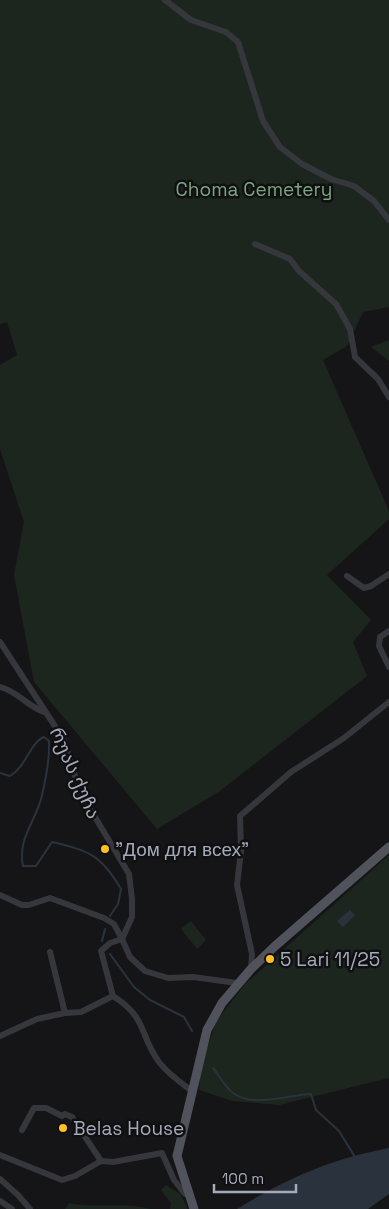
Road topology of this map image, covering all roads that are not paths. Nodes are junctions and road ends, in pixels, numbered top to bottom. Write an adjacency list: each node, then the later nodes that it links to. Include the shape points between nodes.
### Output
1 (165, 0): 2 (street, via 191,20 226,32 238,42 263,121 280,148 331,179 354,186 374,201)
2 (389, 220)
3 (255, 244): 4 (street, via 290,259 336,304 353,337 355,357 378,379)
4 (389, 397)
5 (389, 574): 6 (street, via 364,588)
6 (347, 576)
7 (389, 631): 9 (street, via 380,637 379,646)
8 (0, 642): 12 (street, რუას ქუჩა)
9 (389, 667)
10 (0, 687): 12 (street)
11 (389, 702): 17 (street, via 344,738 291,772 240,816 241,851 237,885 252,954)
12 (44, 712): 15 (street, რუას ქუჩა, via 64,740 88,808 129,874 132,917)
13 (389, 847): 17 (main road)
14 (0, 895): 15 (street, via 22,905 50,898 104,918 114,924)
15 (122, 939): 18 (street, via 130,957 145,971 168,978 193,977); 19 (street, via 101,951)
16 (50, 952): 20 (street)
17 (251, 969): 18 (main road)
18 (237, 983): 22 (main road, via 207,1030)
19 (114, 996): 20 (street, via 80,1012); 22 (street, via 127,1004 140,1020 158,1061)
20 (65, 1013): 21 (street, via 37,1020)
21 (0, 1036)
22 (192, 1091): 27 (main road, via 177,1156)
23 (22, 1130): 25 (street, via 34,1108 46,1108 62,1116 65,1114 72,1117)
24 (0, 1155): 25 (street, via 62,1180)
25 (101, 1161): 27 (street, via 113,1162 162,1153 176,1185)
26 (0, 1179): 30 (street)
27 (188, 1194): 31 (main road)
28 (0, 1201): 29 (street)
29 (12, 1209)
30 (30, 1209)
31 (194, 1209)

